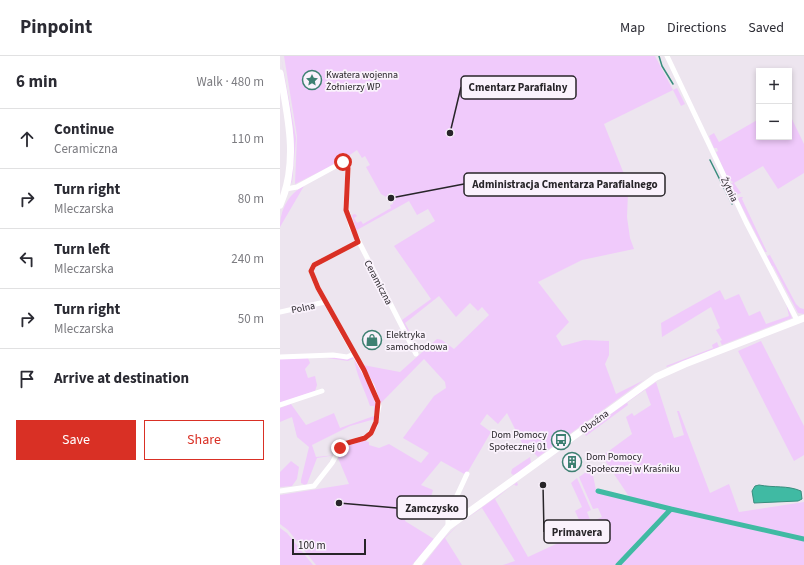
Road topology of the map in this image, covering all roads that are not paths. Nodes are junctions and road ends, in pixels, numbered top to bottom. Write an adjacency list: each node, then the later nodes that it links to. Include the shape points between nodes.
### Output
1 (667, 56): 8 (street, Żytnia, via 746,222)
2 (280, 73): 3 (street, via 290,137 290,167)
3 (286, 190): 4 (street); 5 (street, Ceramiczna, via 297,187 343,162 348,168 346,210)
4 (280, 205)
5 (358, 242): 6 (street, via 311,268 311,274); 10 (street, Ceramiczna)
6 (325, 302): 7 (street, Polna); 9 (street)
7 (280, 312)
8 (801, 319): 16 (street, Oboźna, via 656,377)
9 (354, 354): 11 (street, via 347,357); 15 (street, via 378,400 376,422 367,437 342,445 332,464 314,486)
10 (416, 354)
11 (280, 357)
12 (322, 392): 13 (street)
13 (280, 405)
14 (467, 474): 16 (street, via 448,515)
15 (280, 491)
16 (448, 528): 17 (street, Oboźna)
17 (417, 565)

